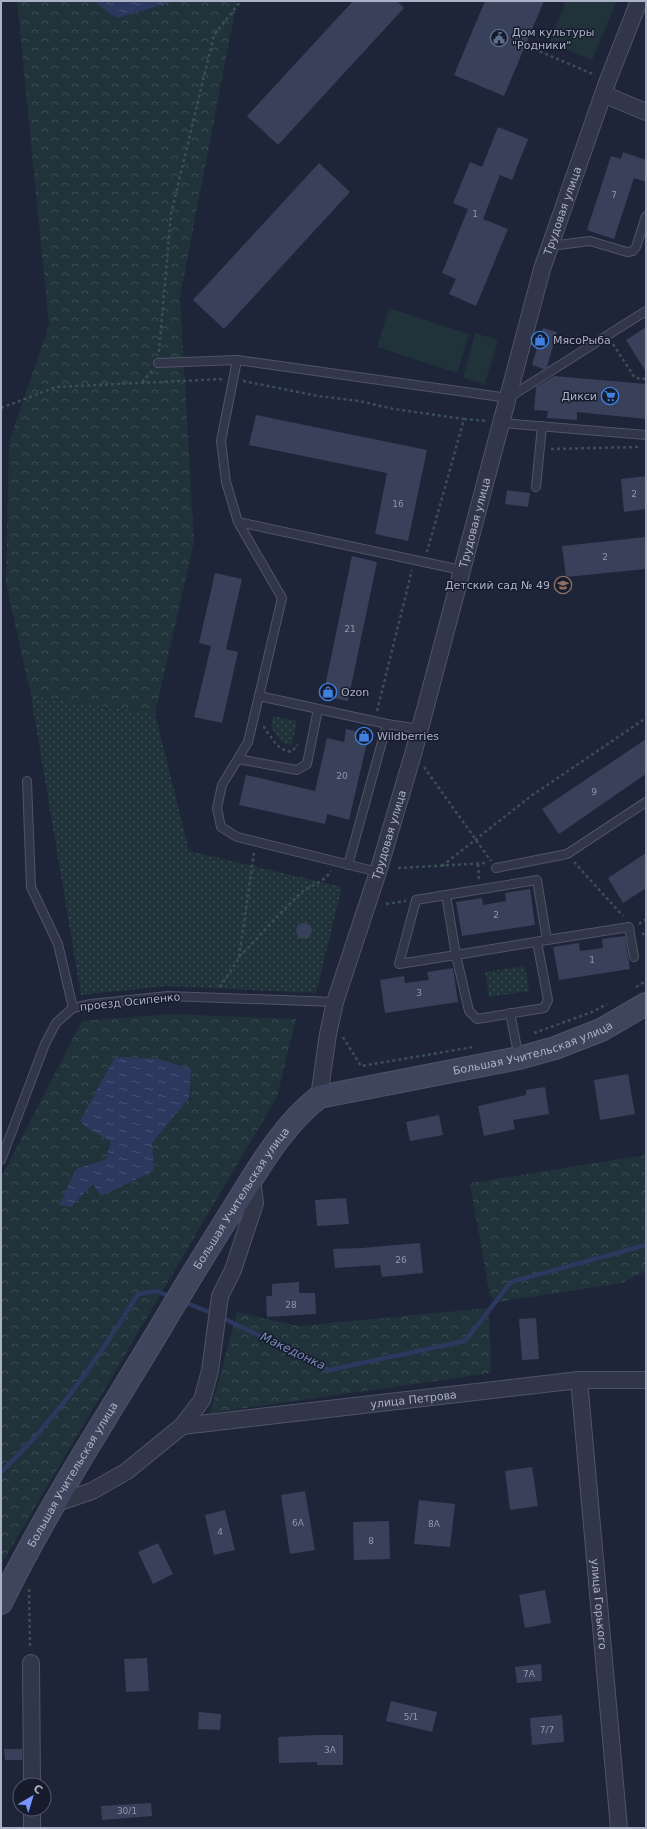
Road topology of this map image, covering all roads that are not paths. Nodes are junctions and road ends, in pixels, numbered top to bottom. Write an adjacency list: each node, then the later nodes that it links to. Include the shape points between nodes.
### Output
1 (639, 1): 2 (street, Трудовая улица)
2 (605, 87): 3 (street); 5 (street, Трудовая улица)
3 (646, 112)
4 (646, 216): 5 (lane, via 633,251 628,252 590,241)
5 (550, 246): 9 (street, Трудовая улица)
6 (646, 312): 9 (lane)
7 (237, 360): 8 (lane); 9 (lane); 14 (lane, via 221,441 226,482)
8 (158, 363)
9 (508, 398): 10 (street, Трудовая улица)
10 (502, 423): 11 (lane); 15 (street, Трудовая улица)
11 (542, 426): 12 (lane); 13 (lane)
12 (646, 435)
13 (536, 486)
14 (238, 522): 15 (lane); 16 (lane, via 282,598)
15 (461, 570): 19 (street, Трудовая улица)
16 (259, 696): 17 (lane); 20 (lane, via 248,742)
17 (318, 709): 18 (lane); 20 (lane, via 307,764 297,770)
18 (387, 724): 19 (lane); 23 (lane)
19 (420, 729): 25 (street, Трудовая улица)
20 (238, 759): 23 (lane, via 222,786 217,808 221,827 237,837)
21 (27, 781): 33 (lane, via 31,887 58,944)
22 (646, 802): 24 (lane, via 567,854)
23 (348, 865): 25 (lane)
24 (496, 868)
25 (378, 872): 32 (street, Трудовая улица)
26 (446, 895): 27 (lane, via 537,880); 29 (lane); 29 (lane, via 416,900 398,964)
27 (547, 940): 28 (lane); 30 (lane, via 629,927)
28 (537, 942): 29 (lane); 34 (lane, via 548,1000 544,1008)
29 (456, 955): 34 (lane, via 469,1011 477,1019)
30 (634, 957)
31 (639, 996): 35 (main road, Большая Учительская улица, via 601,1030 554,1048)
32 (335, 1002): 33 (lane, проезд Осипенко, via 168,996); 36 (street, Трудовая улица)
33 (73, 1008): 37 (lane, проезд Осипенко, via 56,1023 45,1044)
34 (510, 1013): 35 (lane)
35 (517, 1049): 36 (main road, Большая Учительская улица)
36 (319, 1097): 38 (main road, Большая Учительская улица, via 304,1108 287,1128)
37 (1, 1160)
38 (252, 1179): 41 (street, via 255,1203 233,1270 220,1296 210,1371 202,1400); 42 (main road, Большая Учительская улица, via 196,1267)
39 (579, 1380): 40 (street, улица Петрова); 41 (street, улица Петрова); 48 (street, улица Горького)
40 (646, 1380)
41 (182, 1426): 42 (street, via 127,1471 92,1491)
42 (54, 1504): 43 (main road, Большая Учительская улица, via 28,1547)
43 (1, 1602)
44 (31, 1663): 45 (street)
45 (32, 1777)
46 (32, 1817): 47 (street)
47 (32, 1828)
48 (619, 1828)

